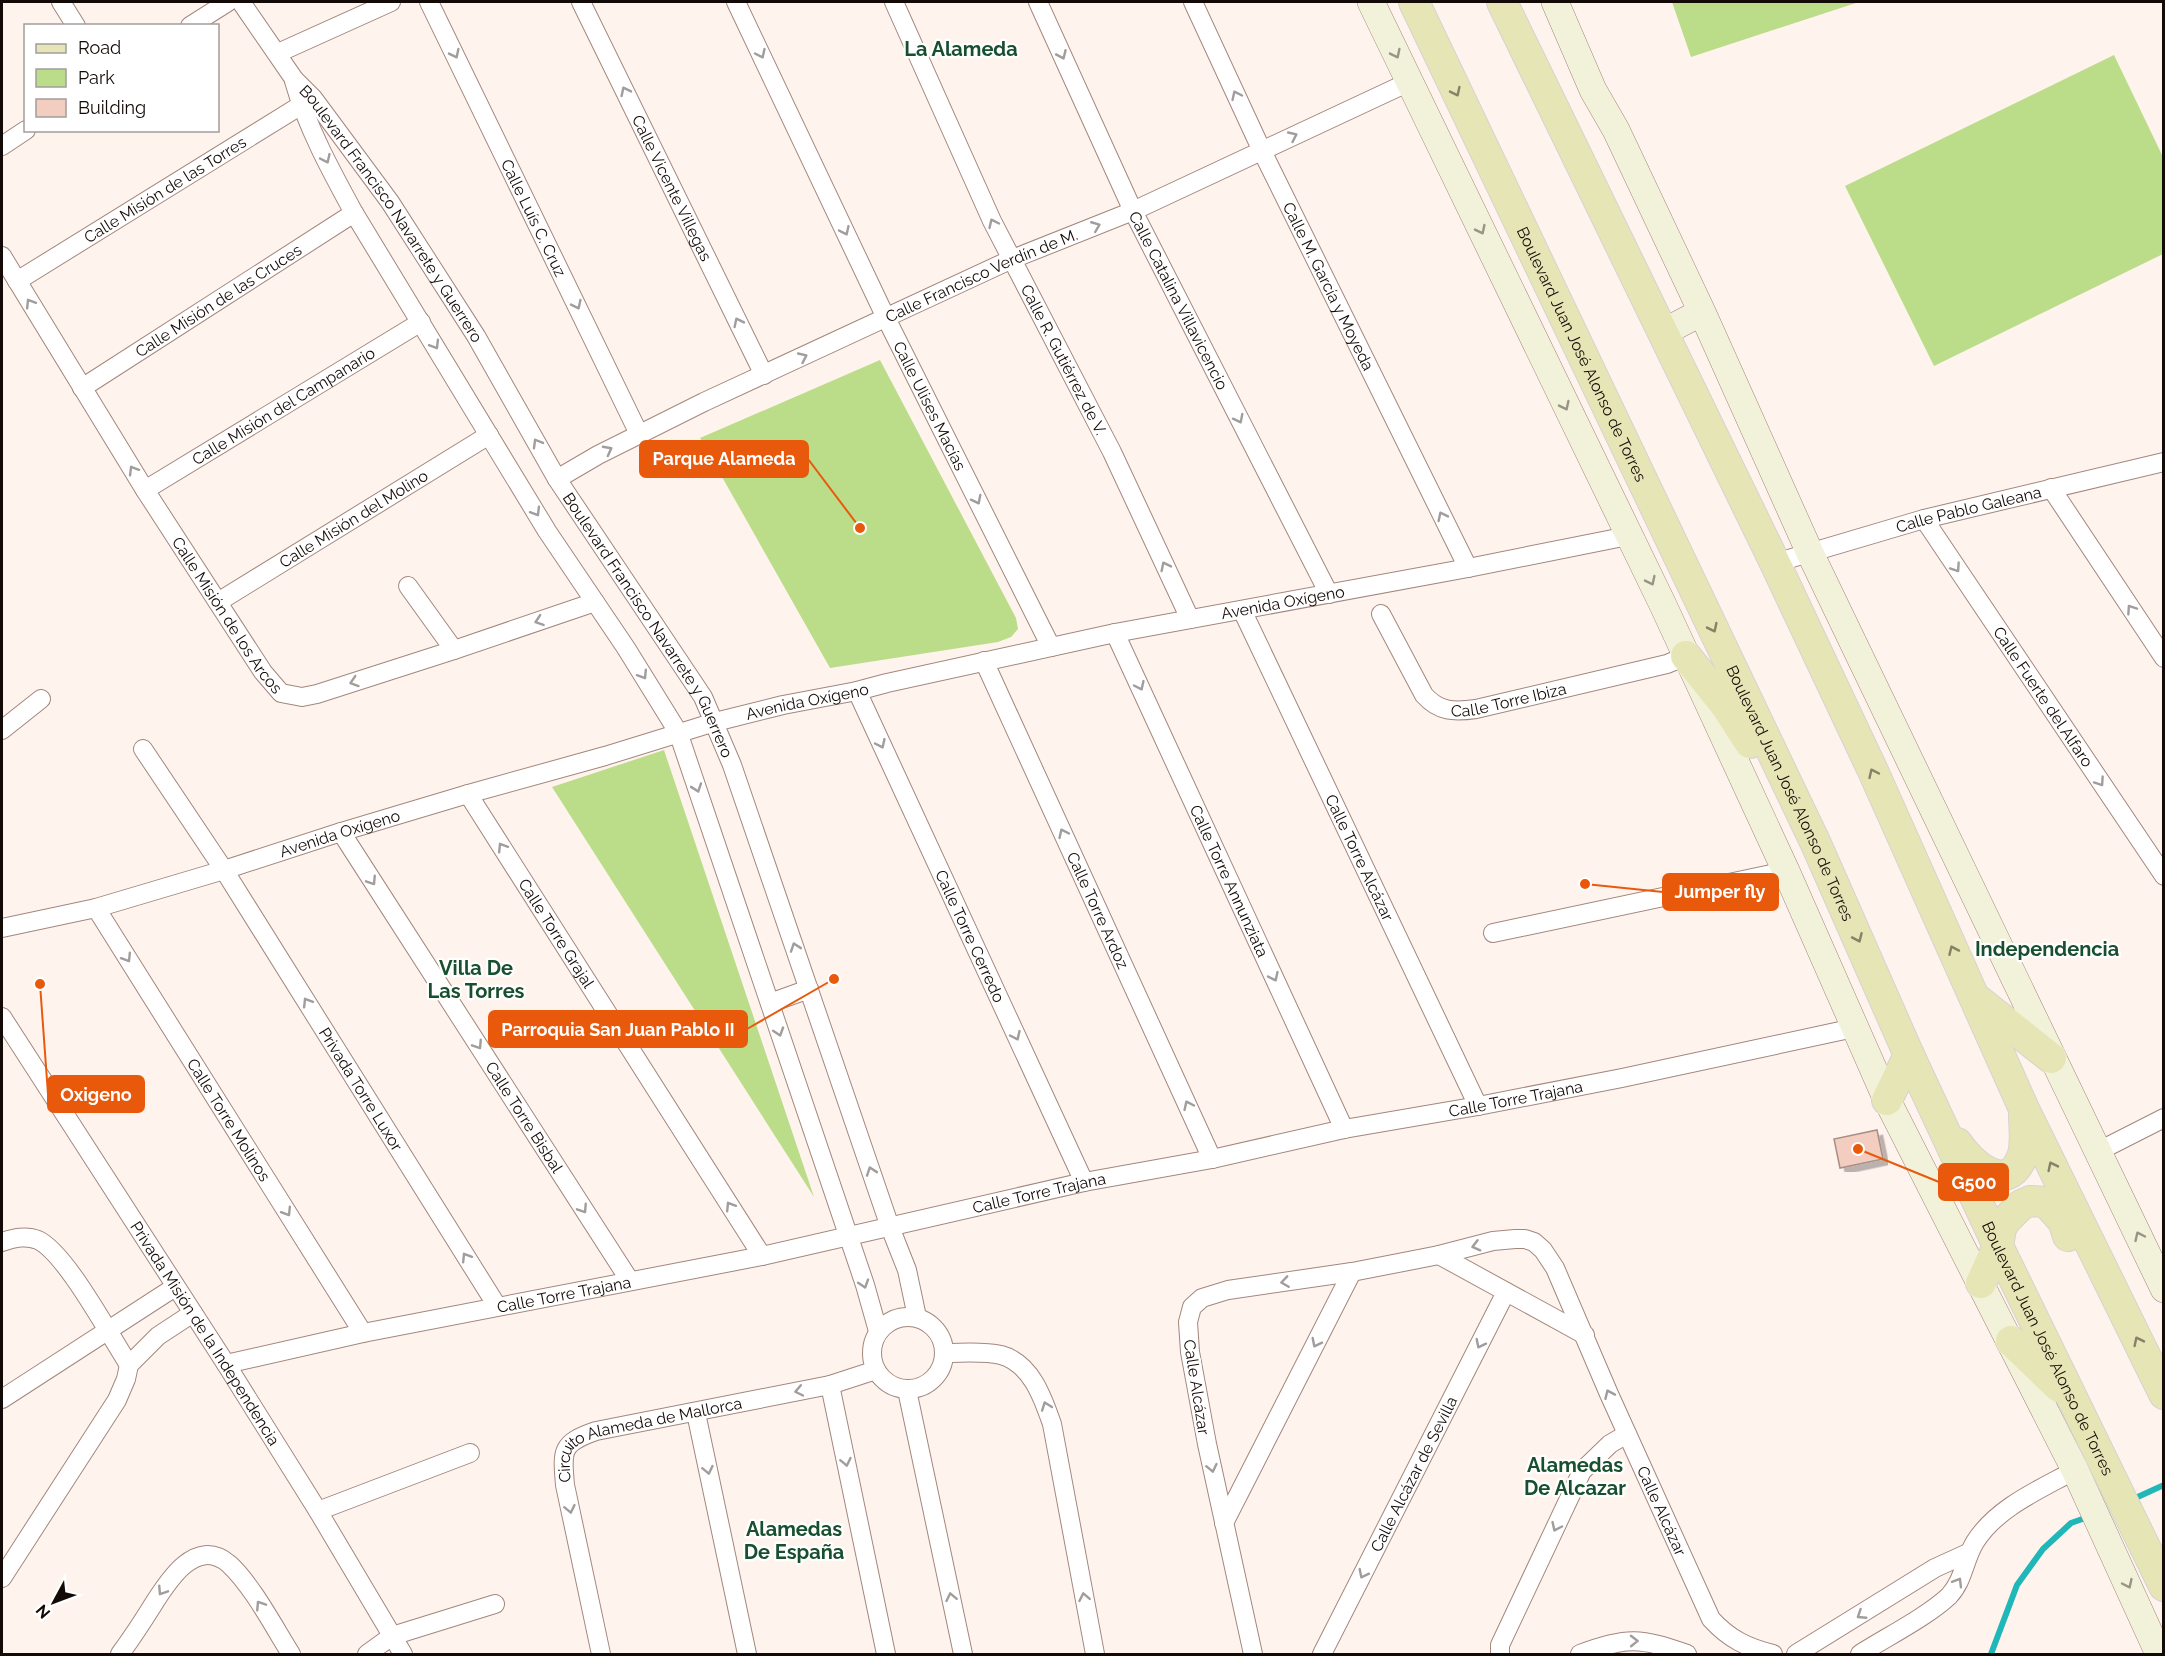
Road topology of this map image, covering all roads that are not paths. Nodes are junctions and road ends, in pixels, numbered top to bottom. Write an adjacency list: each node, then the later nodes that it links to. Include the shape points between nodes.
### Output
1 (61, 2): 15 (street)
2 (228, 2): 16 (street)
3 (241, 2): 17 (street, Boulevard Francisco Navarrete y Guerrero)
4 (391, 2): 17 (street)
5 (429, 2): 34 (street, Calle Luís C. Cruz, one-way to 34)
6 (581, 2): 32 (street, Calle Vicente Villegas, one-way to 6)
7 (736, 2): 29 (street, Calle Ulises Macías, one-way to 29)
8 (894, 2): 26 (street, Calle R. Gutiérrez de V., one-way to 8)
9 (1038, 2): 23 (street, Calle Catalina Villavicencio, one-way to 23)
10 (1193, 2): 22 (street, Calle M. García y Moyeda, one-way to 10)
11 (1371, 2): 18 (street, one-way to 18)
12 (1414, 2): 68 (main road, Boulevard Juan José Alonso de Torres, one-way to 68)
13 (1502, 2): 31 (main road)
14 (1555, 2): 28 (street, via 1593,90 1616,130)
15 (75, 24)
16 (193, 24)
17 (278, 54): 19 (street, Boulevard Francisco Navarrete y Guerrero)
18 (1409, 82): 22 (street, Calle Francisco Verdín de M., one-way to 18); 43 (street, one-way to 43)
19 (307, 102): 24 (street, Boulevard Francisco Navarrete y Guerrero, one-way to 24, via 334,177); 27 (street, Calle Misión de las Torres); 38 (street, Boulevard Francisco Navarrete y Guerrero, one-way to 19, via 476,336 390,202)
20 (24, 131): 21 (street)
21 (2, 146)
22 (1262, 151): 23 (street, Calle Francisco Verdín de M.); 46 (street, Calle M. García y Moyeda, one-way to 22)
23 (1133, 211): 26 (street, Calle Francisco Verdín de M., one-way to 23); 48 (street, Calle Catalina Villavicencio, one-way to 48)
24 (354, 213): 30 (street, Boulevard Francisco Navarrete y Guerrero); 33 (street, Calle Misión de las Cruces)
25 (2, 256): 27 (street, Calle Misión de los Arcos)
26 (1010, 260): 29 (street, Calle Francisco Verdín de M.); 53 (street, Calle R. Gutiérrez de V., one-way to 26, via 1112,452)
27 (16, 281): 33 (street, Calle Misión de los Arcos, one-way to 27)
28 (1702, 312): 31 (street); 37 (street)
29 (886, 318): 32 (street, Calle Francisco Verdín de M., one-way to 29); 55 (street, Calle Ulises Macías, one-way to 55)
30 (421, 322): 35 (street, Boulevard Francisco Navarrete y Guerrero, one-way to 35); 41 (street, Calle Misión del Campanario)
31 (1664, 332): 39 (main road)
32 (764, 375): 34 (street, Calle Francisco Verdín de M.)
33 (82, 388): 41 (street, Calle Misión de los Arcos, one-way to 33)
34 (639, 434): 38 (street, Calle Francisco Verdín de M., one-way to 34)
35 (489, 435): 49 (street, Calle Misión del Molino); 50 (street, Boulevard Francisco Navarrete y Guerrero, one-way to 50)
36 (2163, 462): 40 (street, Calle Pablo Galeana)
37 (1769, 463): 39 (street); 44 (street)
38 (557, 479): 62 (street, Boulevard Francisco Navarrete y Guerrero, via 677,657)
39 (1735, 480): 45 (main road)
40 (2051, 488): 42 (street, Calle Pablo Galeana); 58 (street, one-way to 40)
41 (145, 490): 49 (street, Calle Misión de los Arcos)
42 (1924, 519): 44 (street, Calle Pablo Galeana); 71 (street, Calle Fuerte del Alfaro, one-way to 71)
43 (1628, 536): 46 (street, Avenida Oxígeno); 57 (street, one-way to 57)
44 (1810, 553): 45 (street, Calle Pablo Galeana); 81 (street)
45 (1775, 562): 76 (main road, one-way to 45)
46 (1468, 568): 48 (street, Avenida Oxígeno)
47 (408, 586): 56 (street)
48 (1329, 594): 51 (street, Avenida Oxígeno)
49 (218, 602): 56 (street, Calle Misión de los Arcos, one-way to 49, via 317,693 290,696 281,693 263,672)
50 (595, 602): 56 (street, Calle Misión de los Arcos, one-way to 56); 64 (street, Boulevard Francisco Navarrete y Guerrero, one-way to 64)
51 (1242, 610): 53 (street, Avenida Oxígeno); 83 (street, Calle Torre Alcázar)
52 (1382, 614): 57 (street, Calle Torre Ibiza, via 1424,695 1443,710 1457,712 1667,664)
53 (1190, 619): 54 (street, Avenida Oxígeno)
54 (1115, 633): 55 (street, Avenida Oxígeno); 87 (street, Calle Torre Annunziata, one-way to 87)
55 (1051, 647): 59 (street, Avenida Oxígeno)
56 (454, 650)
57 (1686, 656): 68 (main road, via 1726,706); 70 (street)
58 (2163, 658)
59 (984, 661): 60 (street, Avenida Oxígeno); 89 (street, Calle Torre Ardoz, one-way to 59)
60 (857, 691): 62 (street, Avenida Oxígeno); 90 (street, Calle Torre Cerredo, one-way to 90)
61 (41, 699): 63 (street)
62 (715, 722): 64 (street, Avenida Oxígeno); 75 (street, Boulevard Francisco Navarrete y Guerrero, one-way to 62)
63 (2, 730)
64 (678, 732): 66 (street, Avenida Oxígeno); 77 (street, Boulevard Francisco Navarrete y Guerrero, one-way to 77)
65 (143, 749): 69 (street, Privada Torre Luxor)
66 (468, 794): 67 (street, Avenida Oxígeno); 96 (street, Calle Torre Grajal, one-way to 66)
67 (341, 832): 69 (street, Avenida Oxígeno); 98 (street, Calle Torre Bisbal, one-way to 98)
68 (1816, 844): 80 (main road, Boulevard Juan José Alonso de Torres, one-way to 80)
69 (224, 870): 72 (street, Avenida Oxígeno); 103 (street, Privada Torre Luxor, one-way to 69)
70 (1786, 871): 74 (street); 79 (street)
71 (2163, 876)
72 (96, 908): 73 (street, Avenida Oxígeno); 109 (street, Calle Torre Molinos, one-way to 109)
73 (2, 928)
74 (1493, 933)
75 (809, 989): 77 (street); 91 (street, Boulevard Francisco Navarrete y Guerrero, one-way to 75)
76 (1974, 997): 81 (main road); 84 (main road)
77 (770, 1003): 92 (street, Boulevard Francisco Navarrete y Guerrero, one-way to 92)
78 (2, 1017): 100 (street, Privada Misión de la Independencia)
79 (1854, 1028): 82 (street); 83 (street, Calle Torre Trajana)
80 (1910, 1055): 82 (main road); 85 (main road, Boulevard Juan José Alonso de Torres)
81 (2051, 1058): 88 (street)
82 (1887, 1100): 99 (street)
83 (1478, 1107): 87 (street, Calle Torre Trajana)
84 (2024, 1109): 85 (main road, via 2022,1158 2017,1168 1997,1176 1960,1148); 104 (main road, one-way to 84)
85 (1937, 1114): 94 (main road, Boulevard Juan José Alonso de Torres)
86 (2163, 1118): 88 (street)
87 (1344, 1129): 89 (street, Calle Torre Trajana)
88 (2097, 1152): 101 (street, one-way to 88)
89 (1212, 1159): 90 (street, Calle Torre Trajana)
90 (1084, 1182): 91 (street, Calle Torre Trajana)
91 (890, 1227): 92 (street, Calle Torre Trajana); 106 (street, via 907,1270)
92 (848, 1237): 96 (street, Calle Torre Trajana); 107 (street, one-way to 107)
93 (2, 1242): 108 (street, via 29,1237 54,1252)
94 (1998, 1246): 99 (main road); 104 (main road, via 2001,1228 2013,1213 2030,1201 2046,1202 2063,1221 2096,1287); 120 (main road, Boulevard Juan José Alonso de Torres)
95 (1439, 1255): 97 (street, Calle Alcázar); 102 (street); 110 (street, Calle Alcázar, one-way to 95, via 1555,1268 1534,1242 1493,1241)
96 (762, 1256): 98 (street, Calle Torre Trajana)
97 (1352, 1272): 126 (street, one-way to 126); 126 (street, Calle Alcázar, one-way to 126, via 1228,1290 1202,1298 1192,1307 1188,1322 1190,1352)
98 (630, 1281): 103 (street, Calle Torre Trajana)
99 (1981, 1283): 111 (street)
100 (176, 1287): 105 (street, Privada Misión de la Independencia); 108 (street)
101 (2163, 1289)
102 (1506, 1292): 110 (street); 143 (street, Calle Alcázar de Sevilla, one-way to 143)
103 (497, 1306): 109 (street, Calle Torre Trajana)
104 (2122, 1310): 118 (main road, one-way to 104)
105 (193, 1313): 113 (street, Privada Misión de la Independencia); 114 (street, via 152,1341)
106 (917, 1317): 107 (street, via 896,1318); 112 (street, via 937,1330)
107 (878, 1331): 115 (street, via 872,1350)
108 (108, 1332): 114 (street); 119 (street)
109 (363, 1333): 113 (street, Calle Torre Trajana)
110 (1585, 1335): 122 (street, Calle Alcázar, one-way to 110)
111 (2011, 1341): 120 (main road); 124 (street)
112 (945, 1353): 117 (street, via 934,1380); 141 (street, one-way to 112, via 1044,1399 1033,1380 1004,1356)
113 (226, 1364): 125 (street, Privada Misión de la Independencia)
114 (129, 1365): 128 (street, via 117,1400)
115 (876, 1370): 116 (street, Circuito Alameda de Mallorca); 117 (street, via 894,1387)
116 (830, 1385): 121 (street, Circuito Alameda de Mallorca, one-way to 121); 139 (street, one-way to 139)
117 (907, 1389): 140 (street, one-way to 117)
118 (2163, 1394)
119 (2, 1399)
120 (2075, 1402): 129 (main road, Boulevard Juan José Alonso de Torres)
121 (696, 1413): 137 (street, Circuito Alameda de Mallorca, one-way to 137, via 596,1431 570,1443 564,1451 565,1485); 138 (street, one-way to 138)
122 (1628, 1434): 144 (street, one-way to 144, via 1605,1448 1582,1471 1500,1645); 147 (street, Calle Alcázar, via 1711,1619 1733,1640)
123 (470, 1453): 125 (street)
124 (2075, 1470): 127 (street, via 2004,1512 1988,1525); 149 (street, one-way to 149)
125 (318, 1510): 131 (street, Privada Misión de la Independencia)
126 (1224, 1523): 142 (street, Calle Alcázar)
127 (1968, 1553): 132 (street, one-way to 132, via 1935,1568); 148 (street, one-way to 127, via 1949,1595 1965,1569)
128 (2, 1578)
129 (2163, 1586)
130 (495, 1604): 131 (street)
131 (392, 1636): 135 (street); 136 (street, Privada Misión de la Independencia)
132 (1805, 1652)
133 (120, 1654): 134 (street, one-way to 133, via 244,1581 228,1564 206,1554 171,1576)
134 (291, 1654)
135 (367, 1654)
136 (403, 1654)
137 (601, 1654)
138 (747, 1654)
139 (886, 1654)
140 (963, 1654)
141 (1095, 1654)
142 (1253, 1654)
143 (1322, 1654)
144 (1500, 1654)
145 (1580, 1654): 146 (street, one-way to 146, via 1605,1644 1635,1640)
146 (1687, 1654)
147 (1773, 1654)
148 (1860, 1654)
149 (2159, 1654)

